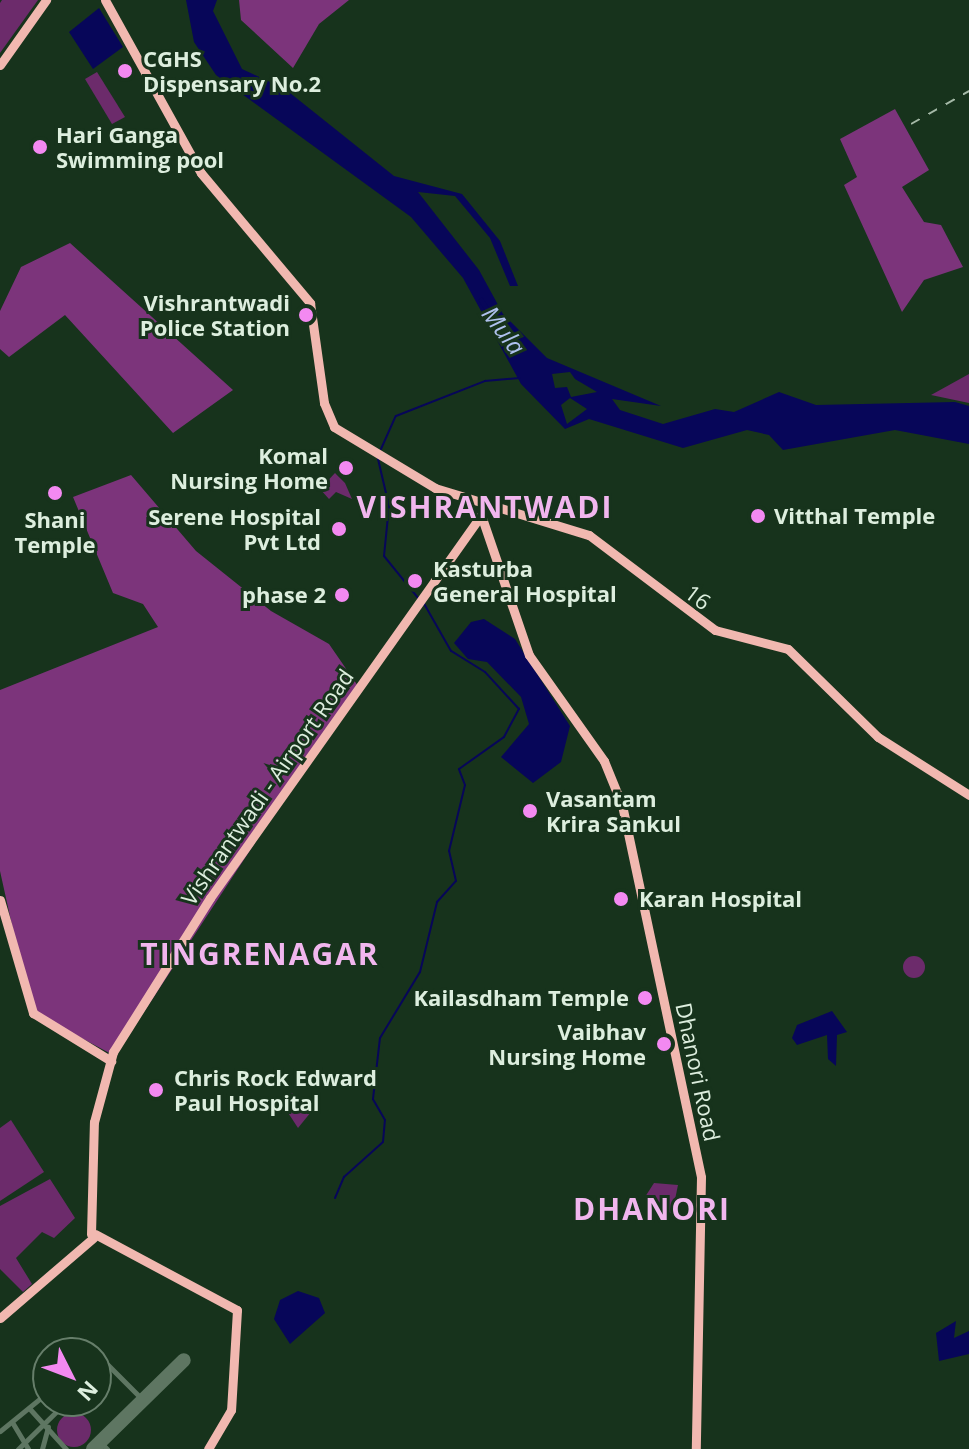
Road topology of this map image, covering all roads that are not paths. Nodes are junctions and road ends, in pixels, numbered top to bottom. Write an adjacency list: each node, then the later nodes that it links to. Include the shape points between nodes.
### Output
1 (44, 0): 3 (main road); 4 (main road)
2 (107, 0): 5 (main road, via 204,171 313,301 330,413); 5 (main road, via 201,173 310,303 328,419)
3 (0, 59)
4 (0, 65)
5 (380, 451): 6 (main road)
6 (484, 516): 7 (main road); 7 (main road, 16, via 564,528); 10 (main road, Vishrantwadi - Airport Road, via 419,602); 14 (main road, Dhanori Road, via 532,659 576,719 620,800 698,1173 701,1395)
7 (602, 542): 8 (main road, 16, via 707,625 789,647 922,765)
8 (969, 794)
9 (0, 900): 10 (main road, via 33,1013)
10 (112, 1059): 11 (main road, Vishrantwadi - Airport Road, via 94,1122)
11 (92, 1236): 12 (main road); 13 (main road, via 237,1310 231,1410)
12 (0, 1318)
13 (208, 1449)
14 (695, 1449)

